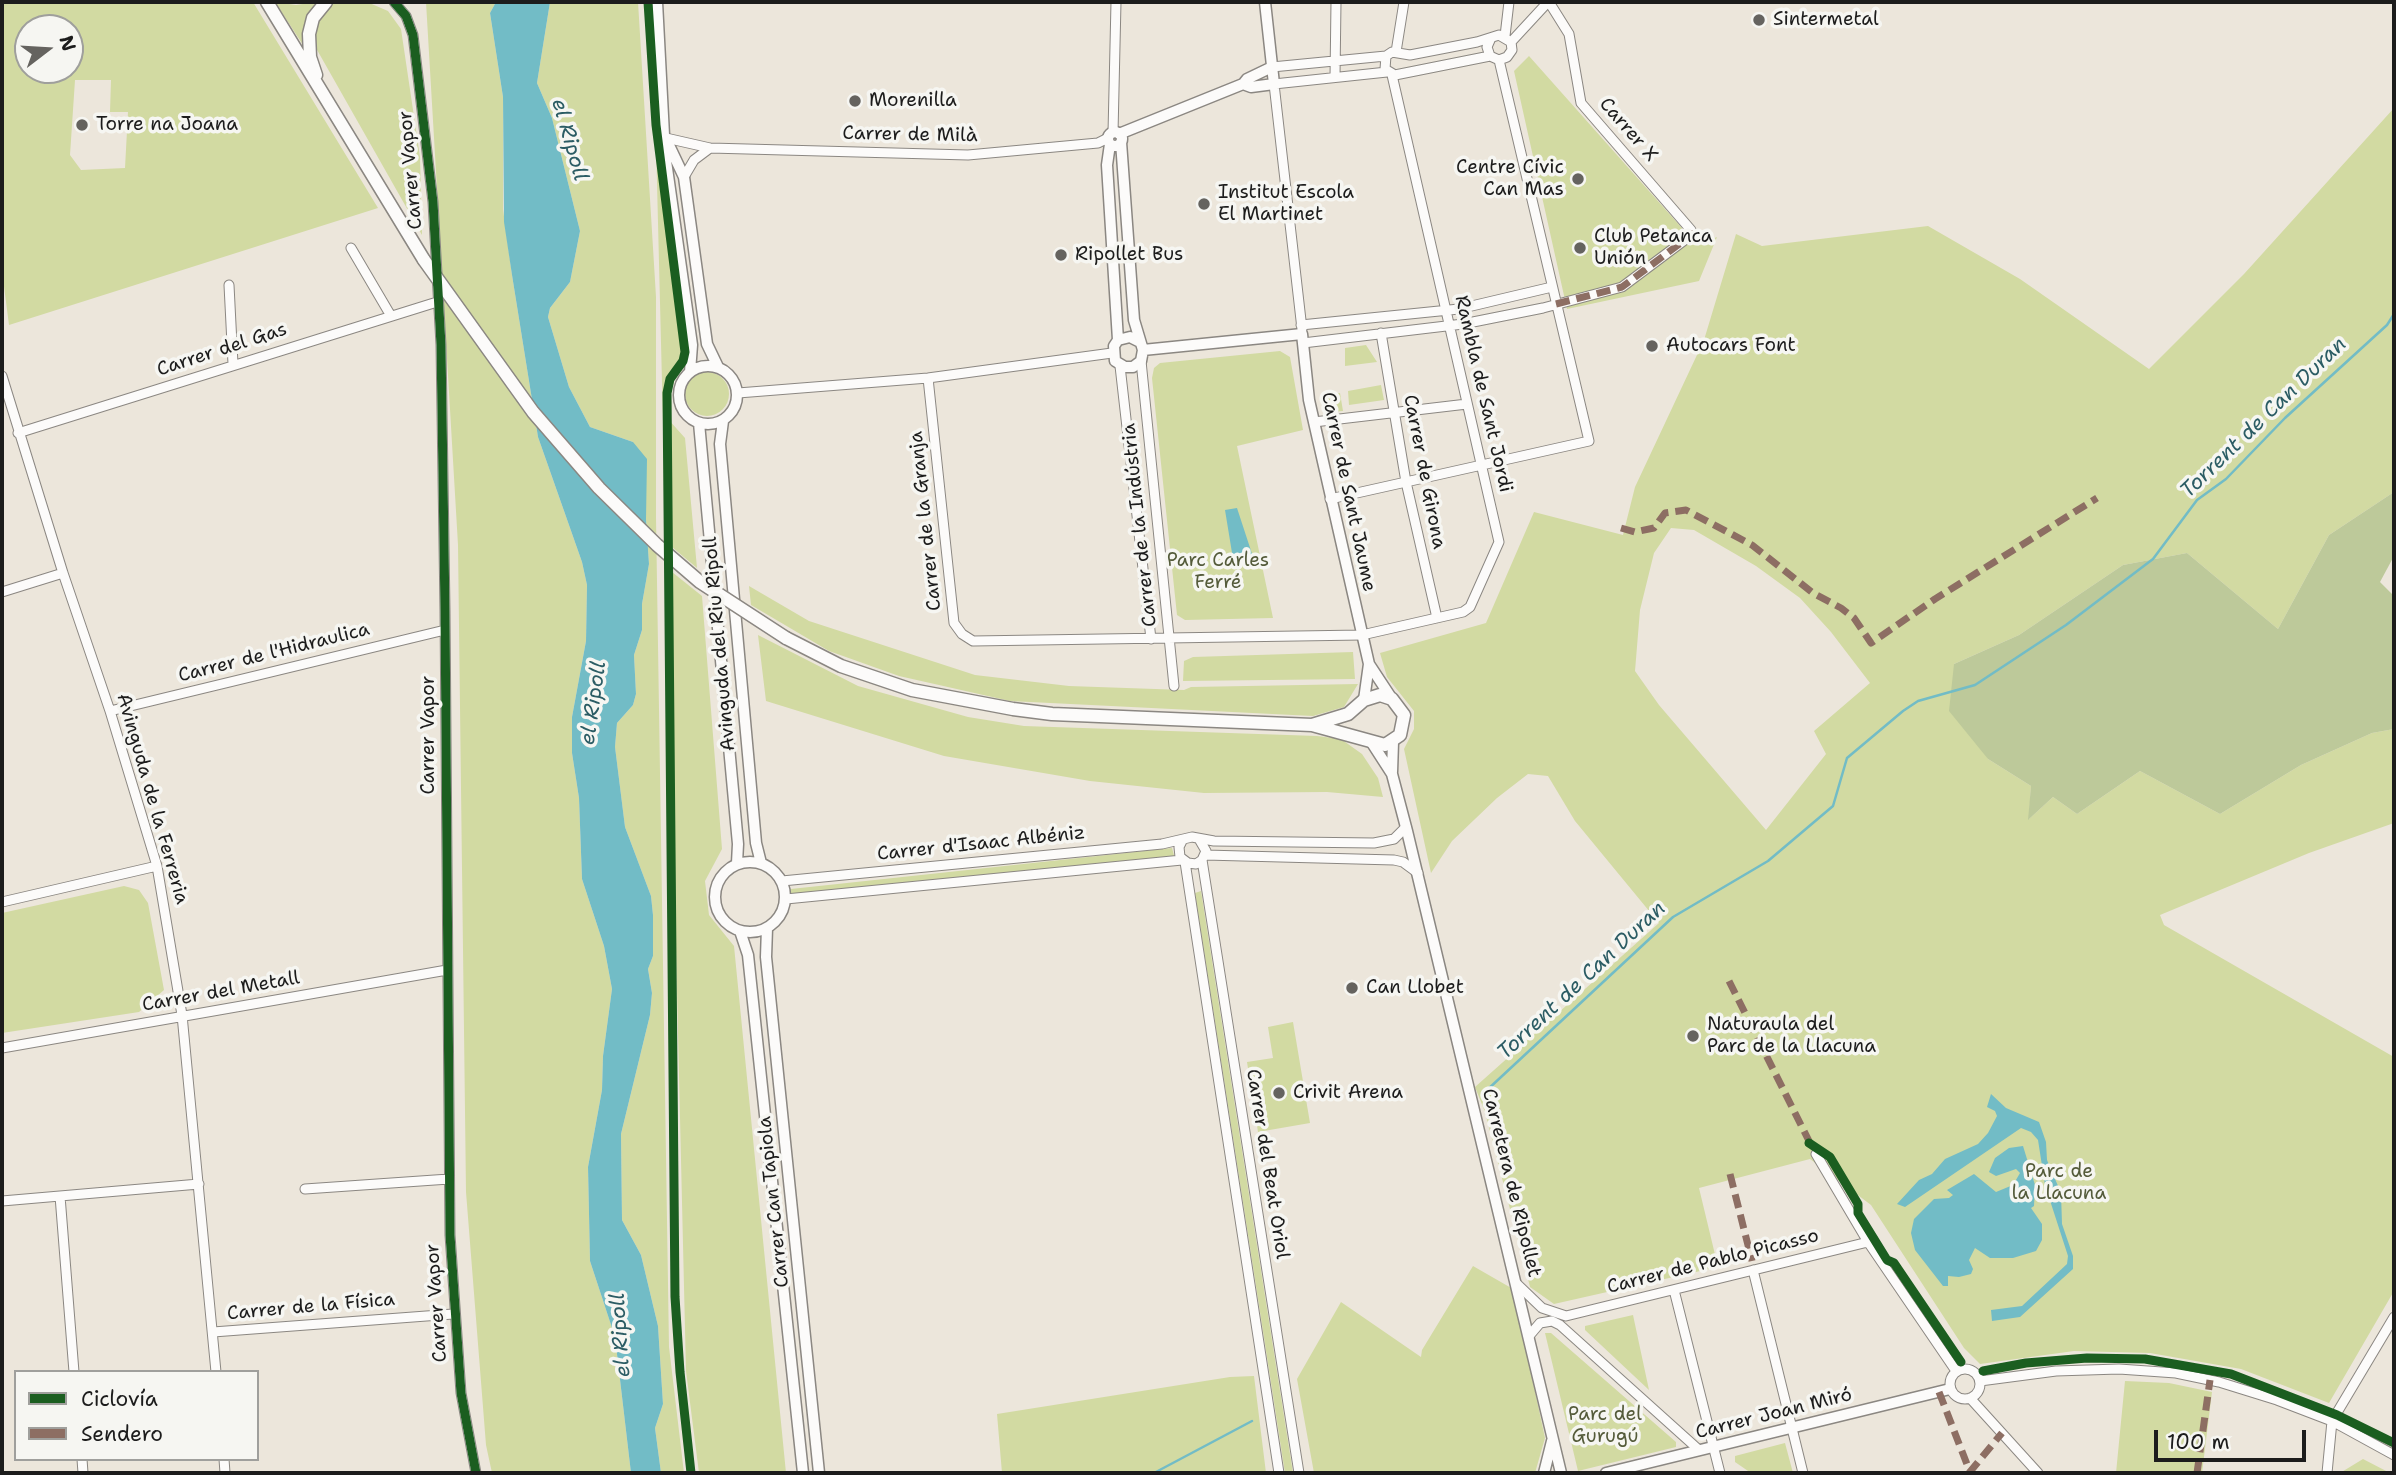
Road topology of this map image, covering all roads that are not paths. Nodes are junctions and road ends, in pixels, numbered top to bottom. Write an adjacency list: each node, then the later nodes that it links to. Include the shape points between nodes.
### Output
1 (261, 2): 12 (main road)
2 (267, 2): 12 (main road)
3 (326, 2): 24 (main road, via 313,18 308,44)
4 (394, 2): 32 (street, Carrer Vapor, via 406,16 417,59 433,202)
5 (657, 2): 25 (street)
6 (1116, 2): 26 (street, Carrer de la Indústria)
7 (1265, 2): 19 (street, Carrer de Sant Jaume)
8 (1336, 2): 18 (street)
9 (1404, 2): 15 (street)
10 (1509, 2): 14 (street)
11 (1548, 2): 14 (street); 33 (street, Carrer X, via 1569,34 1581,103 1690,230 1690,236 1622,287)
12 (282, 30): 24 (main road)
13 (1491, 38): 14 (street); 15 (street); 17 (street, via 1487,47)
14 (1508, 39): 17 (street, via 1510,54)
15 (1399, 53): 16 (street); 20 (street, via 1406,65)
16 (1386, 56): 18 (street); 20 (street, via 1383,66)
17 (1495, 58): 20 (street); 31 (street)
18 (1335, 61): 19 (street); 21 (street)
19 (1272, 67): 22 (street, Carrer de Sant Jaume); 23 (street, Carrer de Milà)
20 (1393, 74): 21 (street); 34 (street, Rambla de Sant Jordi)
21 (1335, 77): 22 (street)
22 (1274, 83): 23 (street, Carrer de Milà); 38 (street, Carrer de Sant Jaume, via 1283,130)
23 (1243, 84): 26 (street, Carrer de Milà)
24 (331, 111): 70 (main road, bridge, via 424,260 533,412 650,539 700,582 786,638 875,678 983,705 1052,714)
25 (666, 138): 27 (street, Carrer de Milà); 28 (street); 45 (street, via 692,345)
26 (1114, 138): 27 (street, Carrer de Milà, via 968,155); 39 (street, Carrer de la Indústria, via 1107,165); 40 (street, Carrer de la Indústria)
27 (710, 148): 28 (street, via 694,160)
28 (684, 177): 44 (street, via 707,344)
29 (351, 248): 35 (street)
30 (229, 285): 42 (street)
31 (1552, 287): 33 (street); 34 (street)
32 (438, 302): 35 (street, Carrer del Gas); 61 (street, Carrer Vapor)
33 (1556, 304): 36 (street); 55 (street, via 1589,441)
34 (1446, 310): 36 (street, Rambla de Sant Jordi); 38 (street)
35 (391, 316): 42 (street, Carrer del Gas)
36 (1449, 324): 37 (street); 49 (street, Rambla de Sant Jordi)
37 (1381, 333): 38 (street); 50 (street, Carrer de Girona)
38 (1302, 334): 40 (street); 52 (street, Carrer de Sant Jaume)
39 (1118, 340): 40 (street, via 1130,337); 41 (street)
40 (1141, 351): 43 (street, via 1133,367); 63 (street, Carrer de la Indústria)
41 (1112, 353): 43 (street); 47 (street)
42 (233, 365): 54 (street, Carrer del Gas)
43 (1120, 366): 64 (street, Carrer de la Indústria)
44 (718, 368): 45 (street, via 703,366); 48 (street, via 732,377)
45 (690, 372): 53 (street, via 680,387 680,405)
46 (2, 376): 54 (street, Avinguda de la Ferreria)
47 (928, 378): 48 (street); 64 (street, Carrer de la Granja, via 957,629 973,641)
48 (738, 393): 51 (street, via 734,409)
49 (1467, 404): 50 (street); 55 (street, Rambla de Sant Jordi)
50 (1393, 413): 52 (street); 56 (street, Carrer de Girona)
51 (723, 421): 53 (street); 80 (street, Avinguda del Riu Ripoll, via 720,444)
52 (1314, 422): 57 (street, Carrer de Sant Jaume)
53 (699, 423): 79 (street, Avinguda del Riu Ripoll)
54 (18, 433): 58 (street, Avinguda de la Ferreria)
55 (1481, 466): 56 (street); 60 (street, Rambla de Sant Jordi, via 1499,542 1470,607)
56 (1406, 482): 57 (street); 60 (street, Carrer de Girona)
57 (1330, 499): 62 (street, Carrer de Sant Jaume)
58 (63, 573): 59 (street); 69 (street, Avinguda de la Ferreria)
59 (2, 592)
60 (1437, 618): 62 (street, Rambla de Sant Jordi)
61 (446, 630): 69 (street, Carrer de l'Hidraulica); 88 (street, Carrer Vapor)
62 (1362, 635): 63 (street, Carrer de la Granja); 65 (street, Carrer de Sant Jaume)
63 (1170, 638): 64 (street, Carrer de la Granja); 66 (street, Carrer de la Indústria)
64 (1151, 639)
65 (1369, 664): 67 (street, Carrer de Sant Jaume); 68 (street, Carrer de Sant Jaume)
66 (1174, 686)
67 (1392, 699): 68 (main road, via 1380,695); 72 (main road, via 1400,705 1404,725)
68 (1361, 704): 70 (main road, via 1332,720); 71 (main road, via 1355,721)
69 (110, 711): 81 (street, Avinguda de la Ferreria)
70 (1312, 724): 71 (main road)
71 (1366, 740): 72 (main road, via 1385,745); 73 (street, Carretera de Ripollet)
72 (1393, 742): 73 (street, Carretera de Ripollet)
73 (1392, 774): 74 (street, Carretera de Ripollet)
74 (1406, 827): 75 (street, Carrer d'Isaac Albéniz, via 1394,839 1374,843); 82 (street, Carretera de Ripollet)
75 (1199, 839): 76 (street, Carrer d'Isaac Albéniz); 77 (street, via 1205,847)
76 (1182, 841): 78 (street, via 1178,850); 83 (street, Carrer d'Isaac Albéniz)
77 (1203, 857): 78 (street, Carrer d'Isaac Albéniz, via 1196,863); 82 (street, Carrer d'Isaac Albéniz, via 1394,860); 124 (street, Carrer del Beat Oriol)
78 (1184, 861): 84 (street, Carrer d'Isaac Albéniz); 123 (street, Carrer del Beat Oriol)
79 (737, 863): 80 (street); 87 (street, via 718,881 715,900 722,917)
80 (761, 863): 83 (street)
81 (157, 866): 85 (street); 89 (street, Avinguda de la Ferreria)
82 (1418, 873): 99 (street, Carretera de Ripollet)
83 (782, 881): 84 (street)
84 (786, 899): 86 (street, via 780,916)
85 (2, 902)
86 (767, 928): 87 (street); 122 (street, Carrer Can Tapiola, via 766,957)
87 (740, 931): 121 (street, Carrer Can Tapiola, via 748,955)
88 (447, 970): 89 (street, Carrer del Metall); 92 (street, Carrer Vapor)
89 (182, 1015): 90 (street, Carrer del Metall); 93 (street, Avinguda de la Ferreria)
90 (2, 1048)
91 (1816, 1154): 97 (street)
92 (449, 1179): 94 (street); 101 (street, Carrer Vapor)
93 (198, 1184): 95 (street); 105 (street, Avinguda de la Ferreria)
94 (305, 1189)
95 (60, 1196): 96 (street); 107 (street)
96 (2, 1201)
97 (1868, 1242): 98 (street, Carrer de Pablo Picasso); 109 (street)
98 (1753, 1270): 100 (street, Carrer de Pablo Picasso); 114 (street)
99 (1517, 1284): 102 (street, via 1542,1308); 106 (street, Carretera de Ripollet)
100 (1674, 1290): 102 (street, Carrer de Pablo Picasso); 116 (street)
101 (453, 1314): 105 (street, Carrer de la Física); 120 (street, Carrer Vapor)
102 (1566, 1316): 104 (street)
103 (2394, 1317): 113 (street)
104 (1560, 1325): 106 (street, via 1540,1323); 117 (street)
105 (213, 1332): 108 (street, Avinguda de la Ferreria)
106 (1529, 1336): 115 (street, Carretera de Ripollet)
107 (74, 1370)
108 (216, 1370)
109 (1956, 1371): 110 (street, via 1970,1369); 111 (street)
110 (1980, 1381): 112 (street, via 1979,1390); 113 (street, via 2056,1371 2160,1370 2219,1382)
111 (1950, 1389): 112 (street, via 1959,1398); 114 (street, Carrer Joan Miró)
112 (1970, 1398): 130 (street)
113 (2332, 1421): 118 (street); 131 (street)
114 (1792, 1427): 116 (street, Carrer Joan Miró); 129 (street)
115 (1553, 1438): 125 (street, Carretera de Ripollet); 126 (street, Carretera de Ripollet)
116 (1713, 1446): 117 (street, Carrer Joan Miró); 128 (street)
117 (1699, 1450): 119 (street, Carrer Joan Miró)
118 (2394, 1455)
119 (1640, 1469): 127 (street, Carrer Joan Miró)
120 (476, 1473)
121 (803, 1473)
122 (819, 1473)
123 (1279, 1473)
124 (1299, 1473)
125 (1545, 1473): 126 (street)
126 (1561, 1473)
127 (1606, 1473)
128 (1720, 1473)
129 (1803, 1473)
130 (2038, 1473)
131 (2327, 1473)

